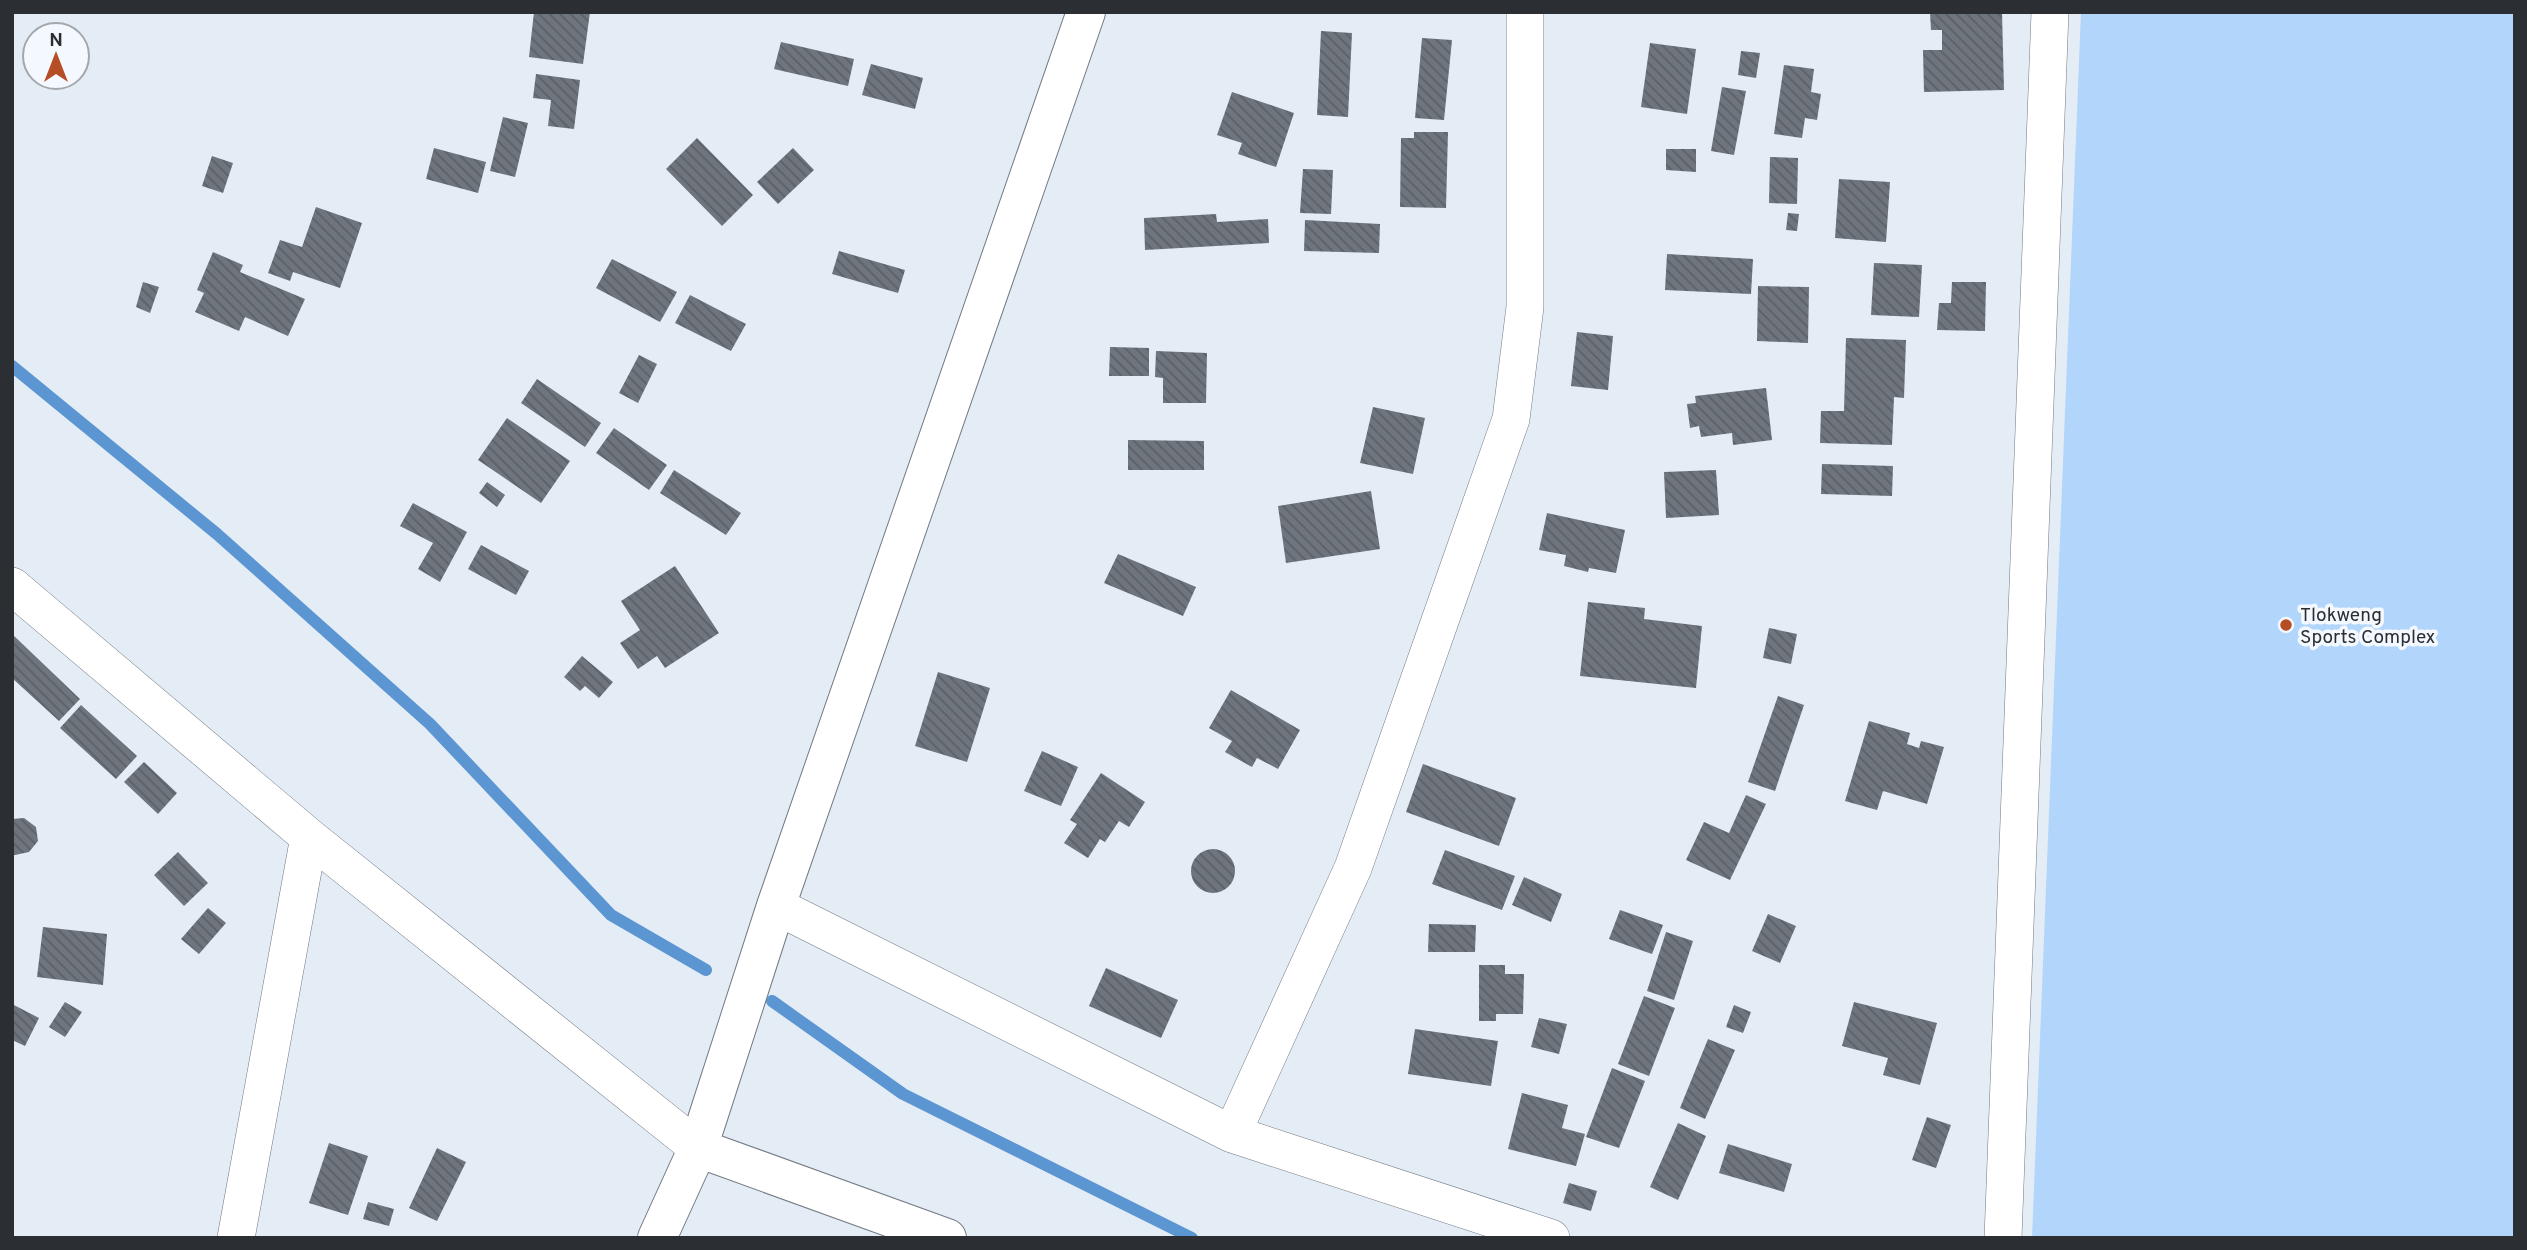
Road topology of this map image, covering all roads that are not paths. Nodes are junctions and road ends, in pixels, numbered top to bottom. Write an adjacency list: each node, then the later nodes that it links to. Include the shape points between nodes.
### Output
1 (1086, 12): 6 (street)
2 (1525, 12): 7 (street, via 1525,307 1511,419 1353,868)
3 (2050, 12): 13 (street)
4 (12, 586): 5 (street)
5 (309, 837): 8 (street); 9 (street)
6 (776, 906): 7 (street); 8 (street)
7 (1232, 1134): 12 (street)
8 (698, 1148): 10 (street); 11 (street)
9 (236, 1238)
10 (657, 1238)
11 (947, 1238)
12 (1551, 1238)
13 (2003, 1238)

